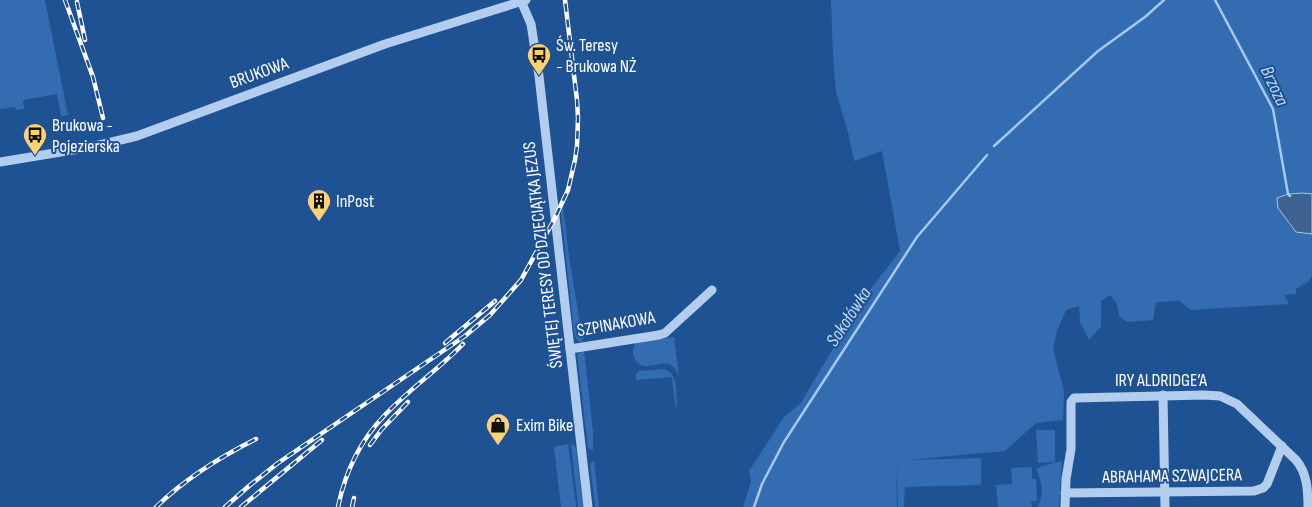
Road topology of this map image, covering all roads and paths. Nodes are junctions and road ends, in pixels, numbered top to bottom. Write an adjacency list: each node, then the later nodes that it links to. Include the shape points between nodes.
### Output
1 (523, 1): 2 (street, BRUKOWA, via 385,44 137,136); 4 (street, ŚWIĘTEJ TERESY OD DZIECIĄTKA JEZUS, via 535,48)
2 (0, 162)
3 (712, 290): 4 (street, SZPINAKOWA, via 670,329 659,335)
4 (570, 349): 9 (street, ŚWIĘTEJ TERESY OD DZIECIĄTKA JEZUS)
5 (1163, 395): 6 (street, IRY ALDRIDGE’A, via 1210,395 1229,399); 7 (street); 8 (street, IRY ALDRIDGE’A, via 1072,399 1071,450)
6 (1282, 446): 7 (street, ABRAHAMA SZWAJCERA, via 1267,484 1254,491); 12 (street, IRY ALDRIDGE’A, via 1304,472)
7 (1165, 492): 8 (street, ABRAHAMA SZWAJCERA); 11 (street)
8 (1065, 493): 10 (street)
9 (588, 507)
10 (1065, 507)
11 (1165, 507)
12 (1308, 507)

